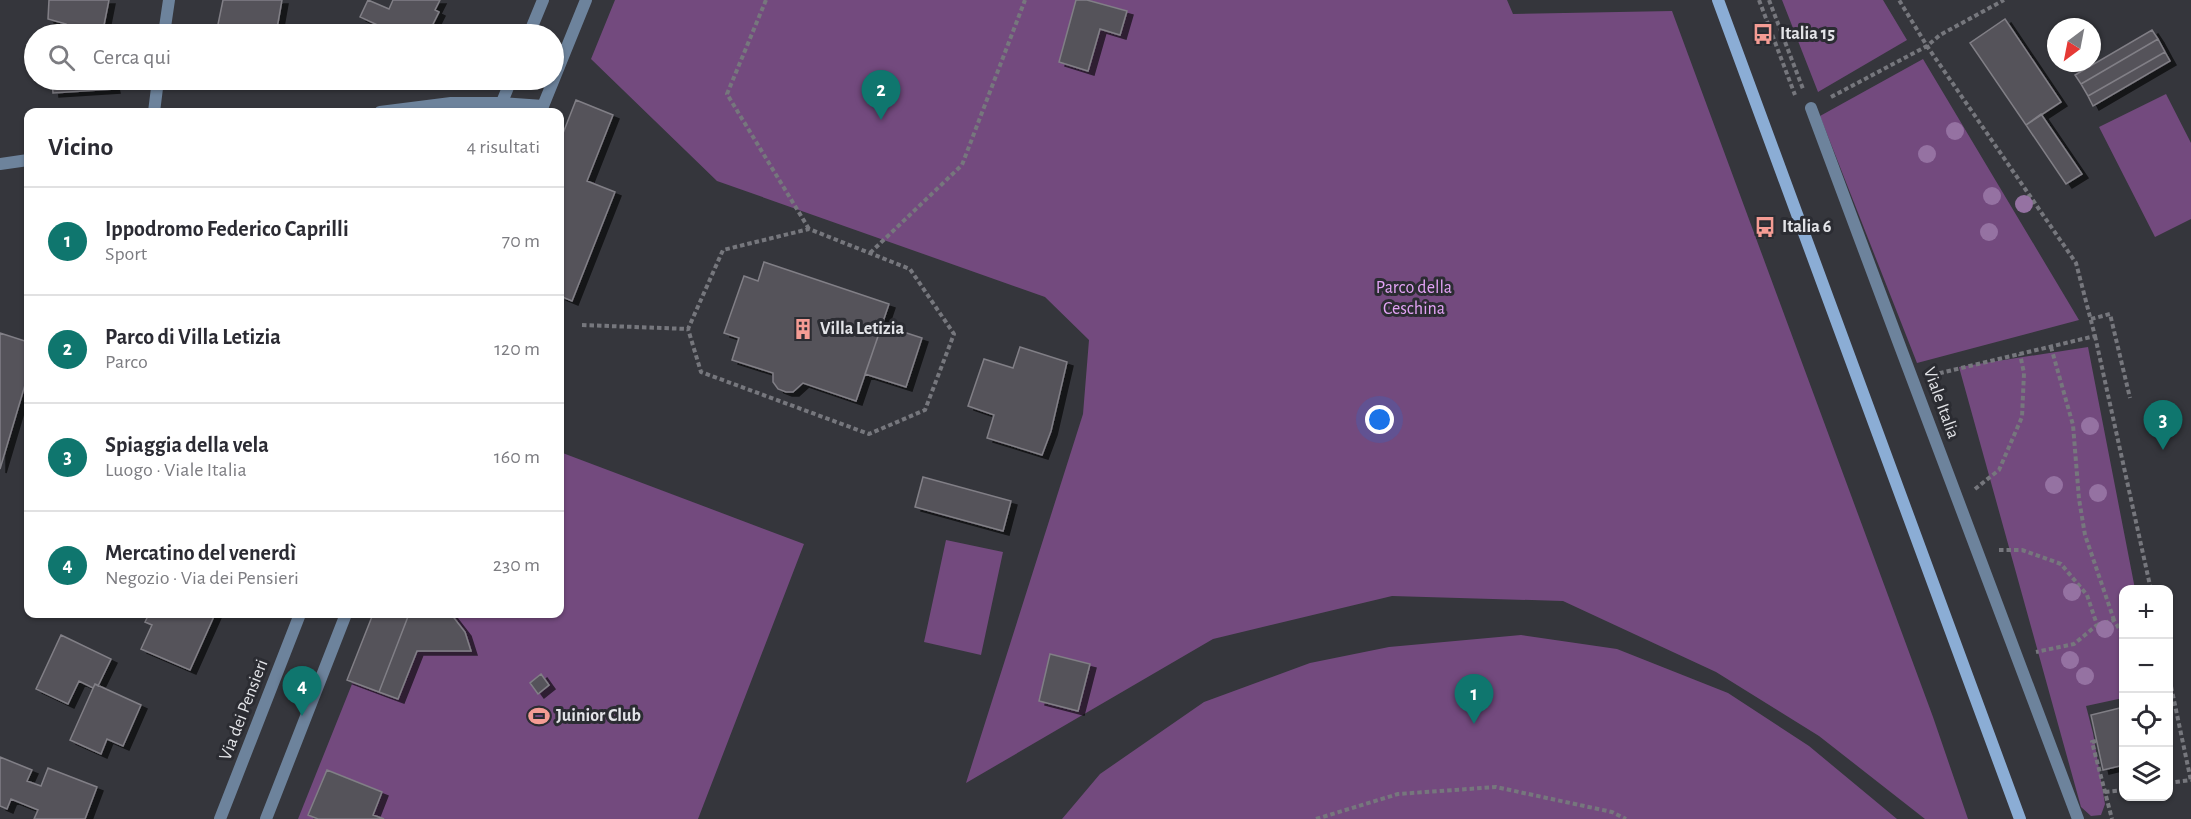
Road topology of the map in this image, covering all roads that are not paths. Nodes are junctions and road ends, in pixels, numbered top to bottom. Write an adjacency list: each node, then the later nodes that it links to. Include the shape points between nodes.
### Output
1 (169, 0): 5 (street)
2 (543, 0): 6 (street)
3 (586, 0): 7 (street)
4 (1718, 0): 22 (main road)
5 (166, 24)
6 (533, 24)
7 (564, 54)
8 (157, 90): 11 (street)
9 (507, 90): 13 (street)
10 (550, 90): 14 (street)
11 (154, 108)
12 (412, 108): 13 (street, via 451,103)
13 (500, 108)
14 (542, 108)
15 (1811, 108): 23 (street, Viale Italia)
16 (24, 161): 17 (street)
17 (0, 164)
18 (298, 618): 20 (street, Via dei Pensieri)
19 (344, 618): 21 (street)
20 (220, 819)
21 (266, 819)
22 (2020, 819)
23 (2078, 819)

